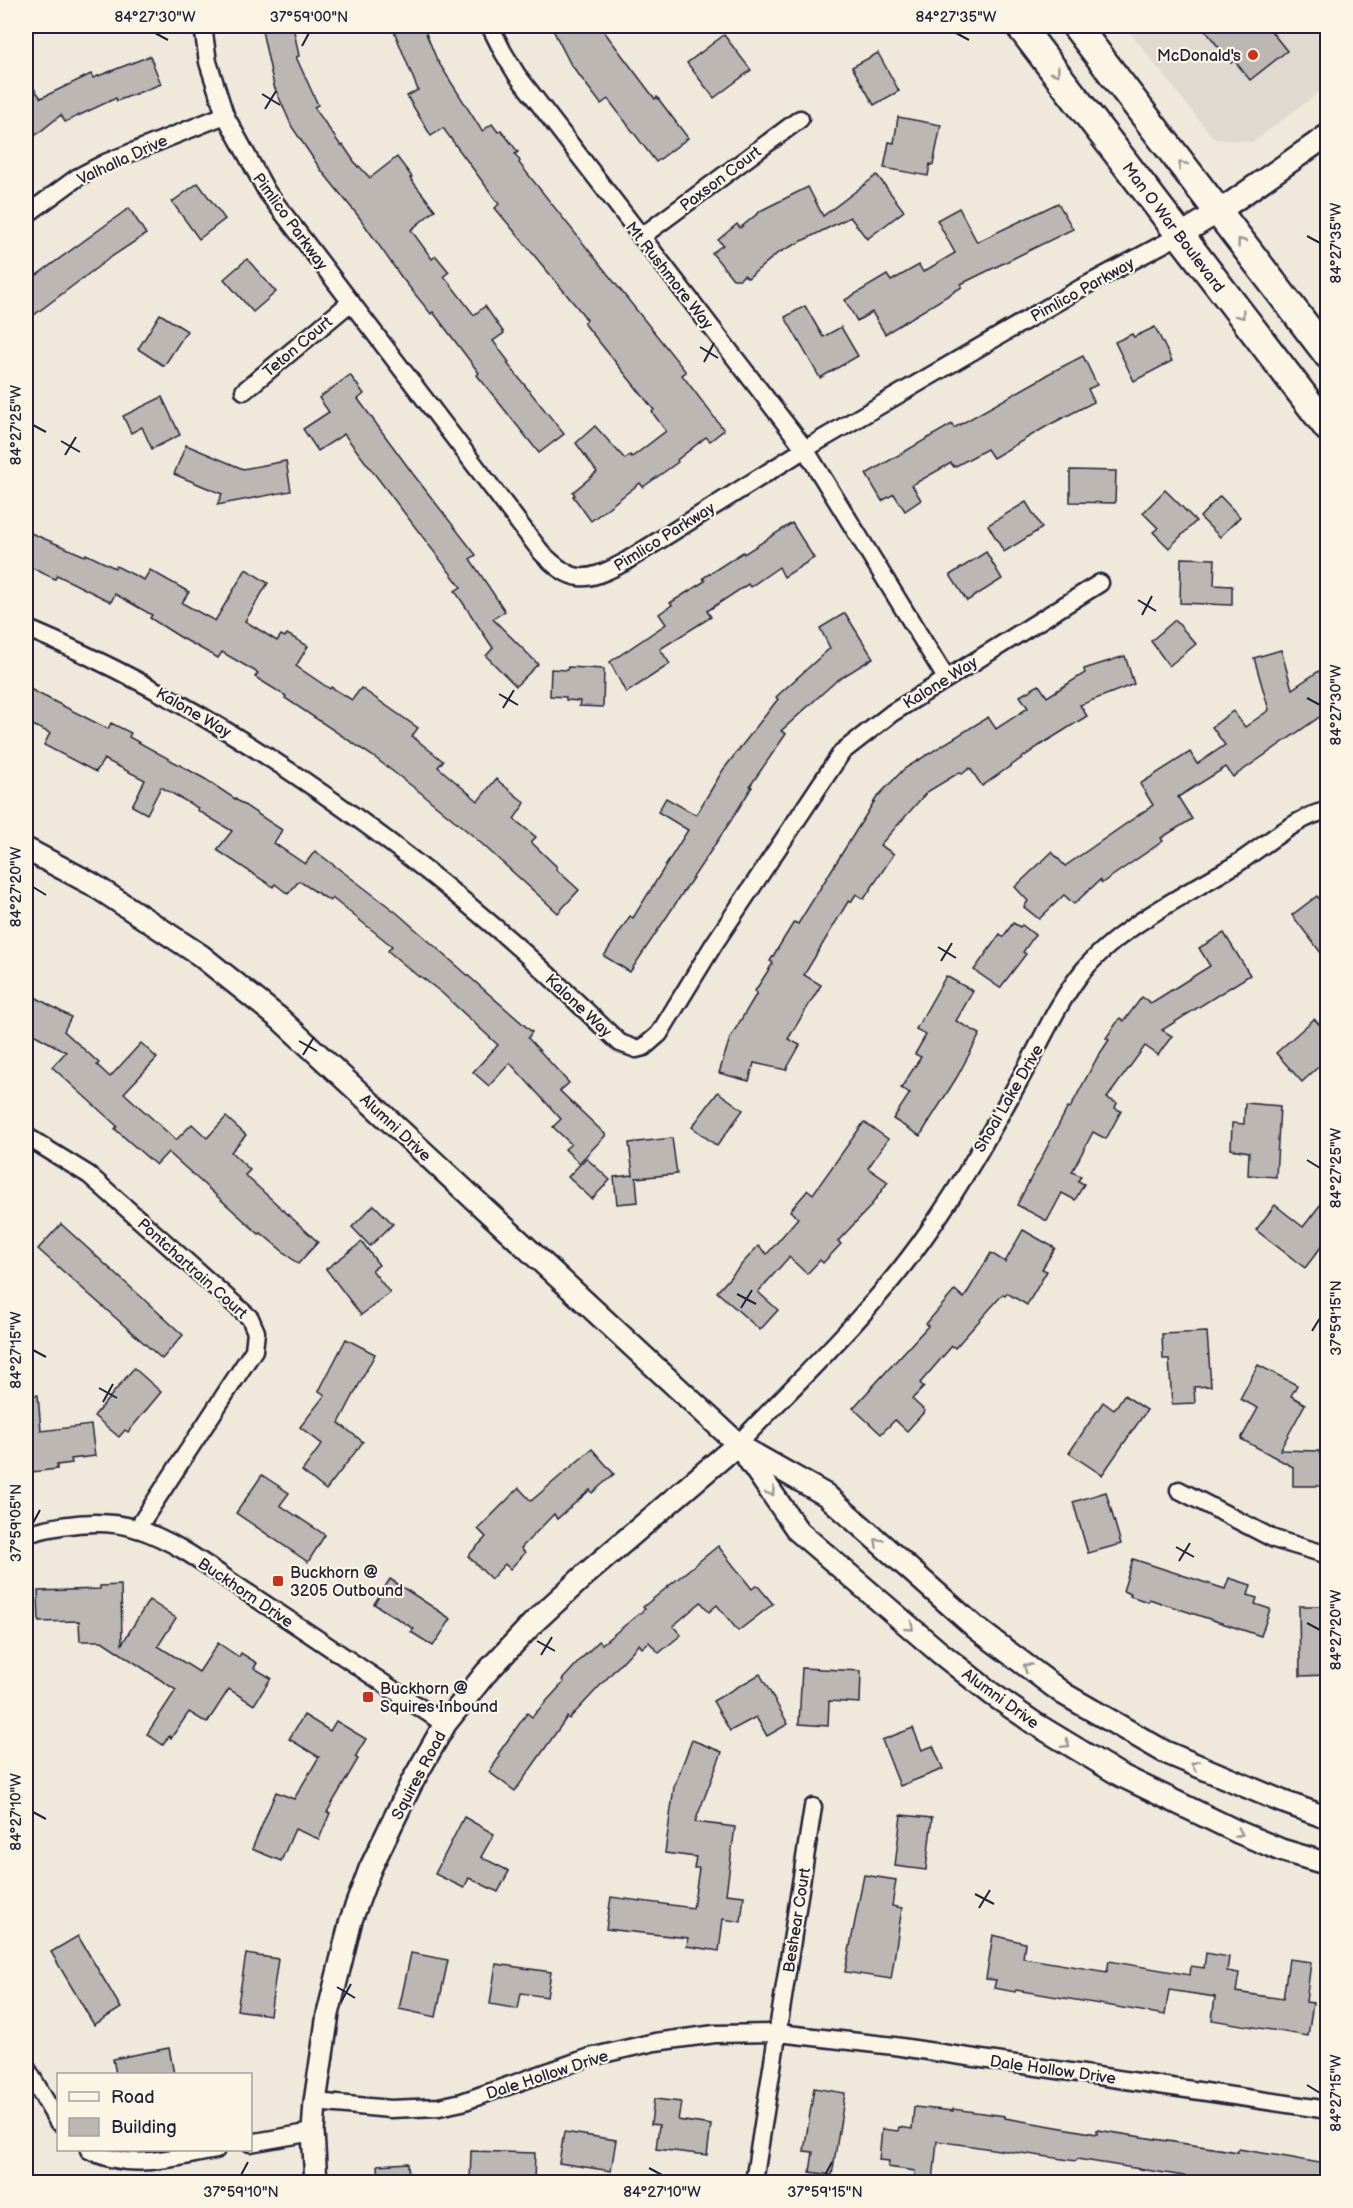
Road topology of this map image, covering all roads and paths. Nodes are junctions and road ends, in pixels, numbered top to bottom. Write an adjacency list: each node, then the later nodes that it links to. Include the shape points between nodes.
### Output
1 (203, 26): 5 (street, Pimlico Parkway, via 208,62)
2 (490, 26): 11 (street, Mt Rushmore Way, via 517,75)
3 (1020, 26): 10 (main road, Man O War Boulevard, one-way to 10)
4 (1076, 26): 8 (main road, one-way to 4)
5 (225, 115): 9 (street, Valhalla Drive, via 105,163 78,177); 12 (street, Pimlico Parkway, via 267,192)
6 (800, 119): 11 (street, Paxson Court)
7 (1328, 135): 8 (street, Pimlico Parkway)
8 (1218, 212): 10 (street, Pimlico Parkway); 13 (main road, one-way to 8)
9 (26, 215)
10 (1180, 235): 15 (main road, Man O War Boulevard, one-way to 15); 16 (street, Pimlico Parkway, via 1081,288)
11 (641, 237): 16 (street, Mt Rushmore Way)
12 (351, 302): 14 (street, Teton Court); 16 (street, Pimlico Parkway, via 541,552 568,575 604,573)
13 (1328, 355)
14 (244, 391)
15 (1328, 428)
16 (805, 449): 19 (street, Mt Rushmore Way)
17 (1101, 583): 19 (street, Kalone Way)
18 (26, 628): 19 (street, Kalone Way, via 150,687 326,794 491,923 620,1043 636,1049 645,1047 659,1034 842,752)
19 (946, 678)
20 (1328, 811): 23 (street, Shoal Lake Drive, via 1310,815 1144,920 1111,943 1083,971 928,1232 860,1316)
21 (26, 849): 23 (street, Alumni Drive, via 92,884 200,955 280,1019)
22 (26, 1136): 25 (street, Pontchartrain Court, via 89,1175 250,1318 256,1332 254,1350)
23 (738, 1444): 28 (street, Squires Road, via 534,1622); 30 (street, Alumni Drive, one-way to 23, via 1165,1752 1064,1694 976,1628 826,1495); 31 (street, Alumni Drive, one-way to 31, via 798,1531 992,1694 1090,1758 1173,1802 1281,1850)
24 (1179, 1490): 27 (street, via 1274,1539)
25 (137, 1529): 26 (street, Buckhorn Drive, via 78,1523); 28 (street, Buckhorn Drive, via 193,1557)
26 (26, 1534)
27 (1328, 1555)
28 (445, 1724): 34 (street, Squires Road, via 370,1869 351,1920 327,2014)
29 (813, 1807): 32 (street, Beshear Court)
30 (1328, 1818)
31 (1328, 1864)
32 (778, 2033): 34 (street, Dale Hollow Drive, via 715,2034 656,2042 590,2057 439,2107 390,2109); 35 (street, Dale Hollow Drive, via 884,2044); 42 (street)
33 (26, 2067): 36 (street)
34 (315, 2102): 37 (street, Squires Road)
35 (1328, 2110)
36 (57, 2119)
37 (313, 2132): 38 (street); 41 (street, Squires Road)
38 (252, 2143)
39 (92, 2151): 40 (street, via 116,2160 151,2162)
40 (211, 2151)
41 (316, 2182)
42 (754, 2182)

